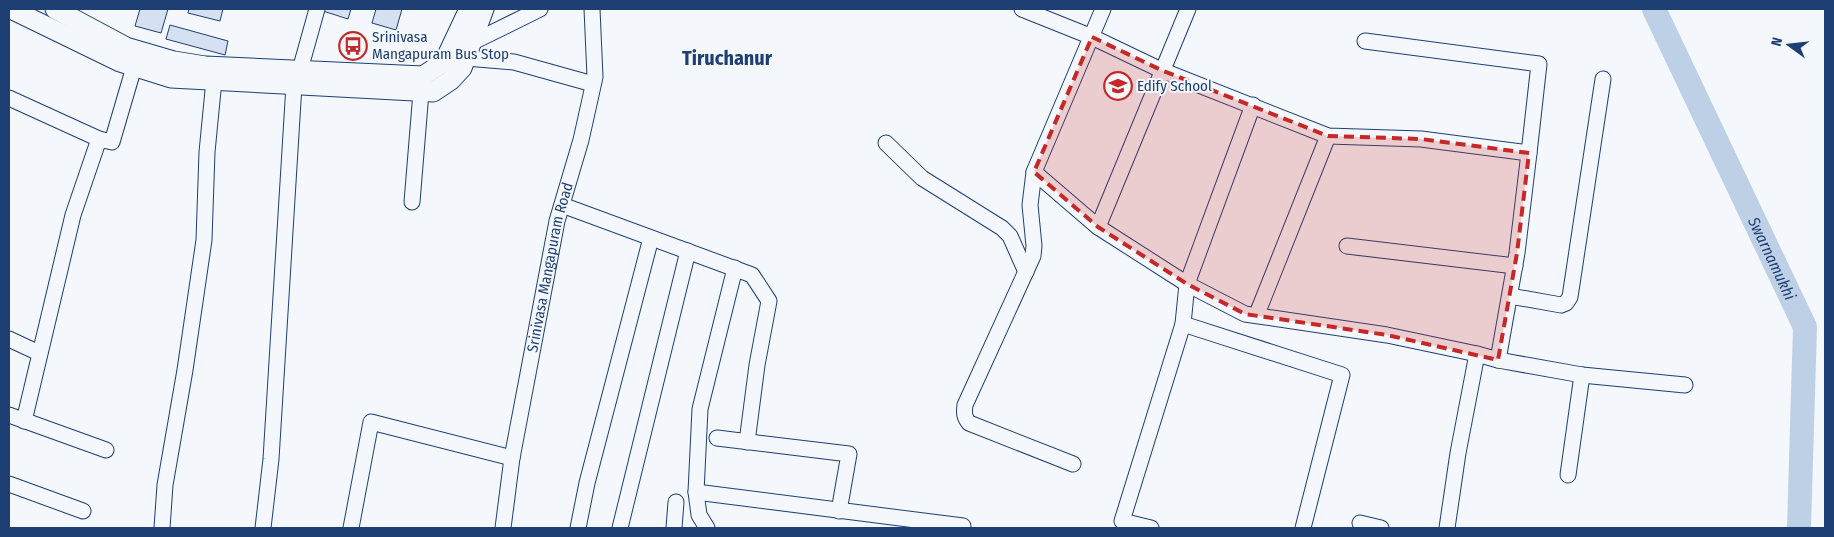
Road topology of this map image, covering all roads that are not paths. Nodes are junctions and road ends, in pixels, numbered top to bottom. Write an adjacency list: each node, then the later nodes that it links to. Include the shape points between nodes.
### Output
1 (11, 9): 14 (main road)
2 (55, 9): 16 (main road, via 126,47 174,61)
3 (317, 9): 16 (street)
4 (469, 9): 16 (main road, via 444,62 423,76)
5 (484, 9): 13 (main road)
6 (540, 9): 13 (street)
7 (592, 9): 19 (street, Srinivasa Mangapuram Road)
8 (1022, 9): 11 (street)
9 (1103, 9): 11 (street)
10 (1188, 9): 15 (street)
11 (1092, 37): 15 (street); 27 (street)
12 (1364, 41): 26 (street, via 1539,64)
13 (469, 51): 19 (street); 20 (main road, via 462,68 451,80 433,92)
14 (134, 67): 18 (main road, via 171,78); 24 (street, via 112,142)
15 (1161, 70): 22 (street); 30 (street)
16 (297, 77): 18 (main road); 20 (main road); 62 (street, via 271,459)
17 (1603, 79): 38 (street, via 1570,297 1560,305)
18 (214, 80): 61 (street, via 204,240 165,485)
19 (593, 84): 29 (street, Srinivasa Mangapuram Road)
20 (420, 92): 28 (street)
21 (9, 98): 24 (street)
22 (1253, 105): 23 (street); 37 (street)
23 (1328, 136): 26 (street, via 1421,140); 39 (street)
24 (99, 139): 42 (street, via 73,214)
25 (886, 143): 36 (street, via 922,178 1002,228 1010,236)
26 (1529, 153): 34 (street)
27 (1034, 172): 30 (street); 36 (street, via 1030,205 1034,246)
28 (412, 202)
29 (562, 205): 31 (street); 52 (street, Srinivasa Mangapuram Road)
30 (1098, 227): 37 (street)
31 (651, 238): 33 (street); 65 (street)
32 (1347, 246): 34 (street)
33 (688, 251): 35 (street); 66 (street)
34 (1515, 266): 38 (street)
35 (735, 268): 50 (street, via 752,275 769,301); 56 (street, via 700,409)
36 (1026, 272): 53 (street, via 965,405 964,418 969,424)
37 (1187, 284): 39 (street, via 1245,314); 40 (street)
38 (1510, 296): 44 (street)
39 (1257, 314): 43 (street, via 1387,335)
40 (1184, 324): 70 (street, via 1122,521); 71 (street, via 1342,375)
41 (9, 339): 42 (street)
42 (39, 354): 48 (street)
43 (1477, 354): 44 (street); 73 (street)
44 (1498, 360): 45 (street)
45 (1582, 376): 46 (street); 54 (street)
46 (1685, 385)
47 (9, 415): 48 (street)
48 (24, 421): 51 (street)
49 (717, 438): 50 (street)
50 (747, 442): 58 (street, via 849,454)
51 (106, 450)
52 (512, 458): 63 (street, via 371,422); 64 (street, Srinivasa Mangapuram Road)
53 (1073, 464)
54 (1568, 475)
55 (9, 484): 59 (street)
56 (696, 492): 58 (street); 68 (street, via 699,515)
57 (676, 502): 67 (street)
58 (839, 510): 69 (street)
59 (82, 511)
60 (1360, 523): 72 (street)
61 (162, 528)
62 (263, 528)
63 (351, 528)
64 (503, 528)
65 (578, 528)
66 (620, 528)
67 (674, 528)
68 (707, 528)
69 (963, 528)
70 (1151, 528)
71 (1303, 528)
72 (1382, 528)
73 (1447, 528)

